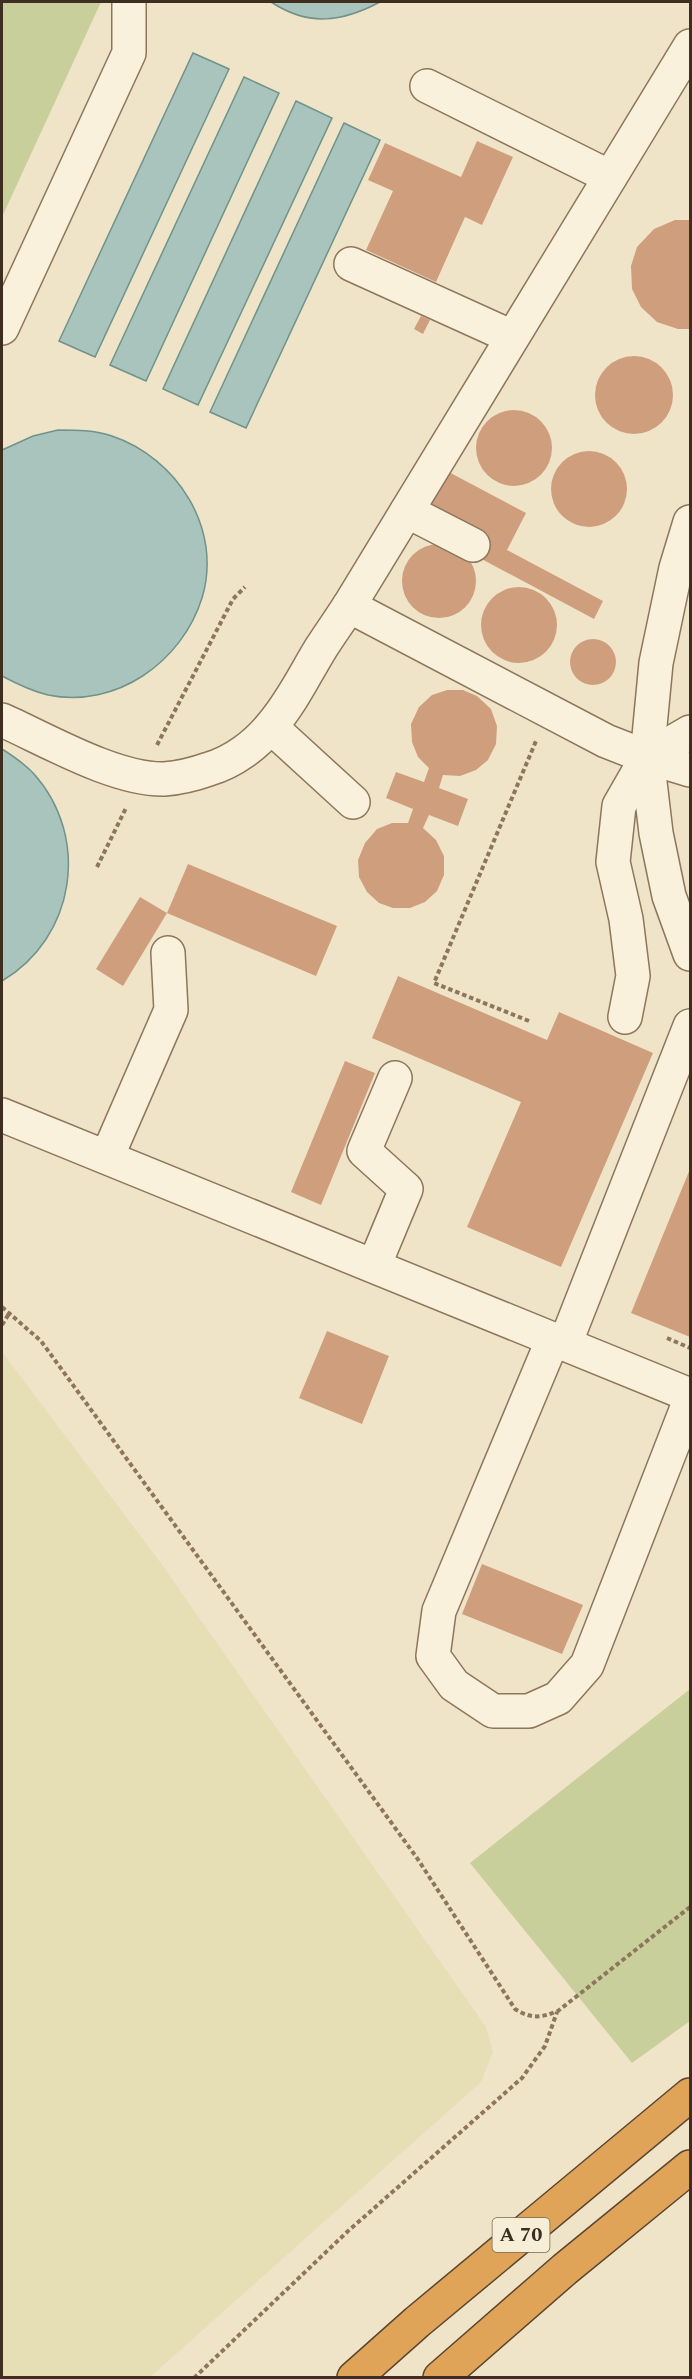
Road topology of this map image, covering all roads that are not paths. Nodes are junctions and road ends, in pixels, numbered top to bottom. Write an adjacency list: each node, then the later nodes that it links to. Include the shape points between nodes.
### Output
1 (129, 2): 6 (lane, via 129,53)
2 (690, 46): 4 (lane)
3 (427, 86): 4 (lane)
4 (610, 177): 7 (lane)
5 (351, 264): 7 (lane)
6 (2, 328)
7 (512, 337): 8 (lane)
8 (407, 511): 10 (lane); 12 (lane)
9 (690, 522): 11 (lane)
10 (473, 545)
11 (683, 571): 16 (lane, via 656,663)
12 (349, 606): 14 (lane); 16 (lane, via 606,741)
13 (2, 720): 14 (lane, via 113,770 164,779 225,764)
14 (271, 727): 18 (lane)
15 (690, 732): 16 (lane)
16 (647, 757): 17 (lane); 20 (lane, via 669,896); 21 (lane, via 619,806 614,862 633,976)
17 (690, 770)
18 (353, 802)
19 (168, 953): 25 (lane, via 171,1010)
20 (690, 954)
21 (625, 1017)
22 (690, 1026): 27 (lane)
23 (395, 1078): 26 (lane, via 364,1151 406,1189)
24 (2, 1115): 25 (lane)
25 (107, 1157): 26 (lane)
26 (374, 1266): 27 (lane)
27 (559, 1342): 28 (lane); 29 (lane, via 439,1611 434,1656 454,1685 493,1711 529,1711 558,1698 587,1665)
28 (690, 1395)
29 (690, 1400)
30 (690, 2095): 32 (highway, A 70)
31 (690, 2167): 33 (highway, A 70)
32 (354, 2378)
33 (440, 2378)

